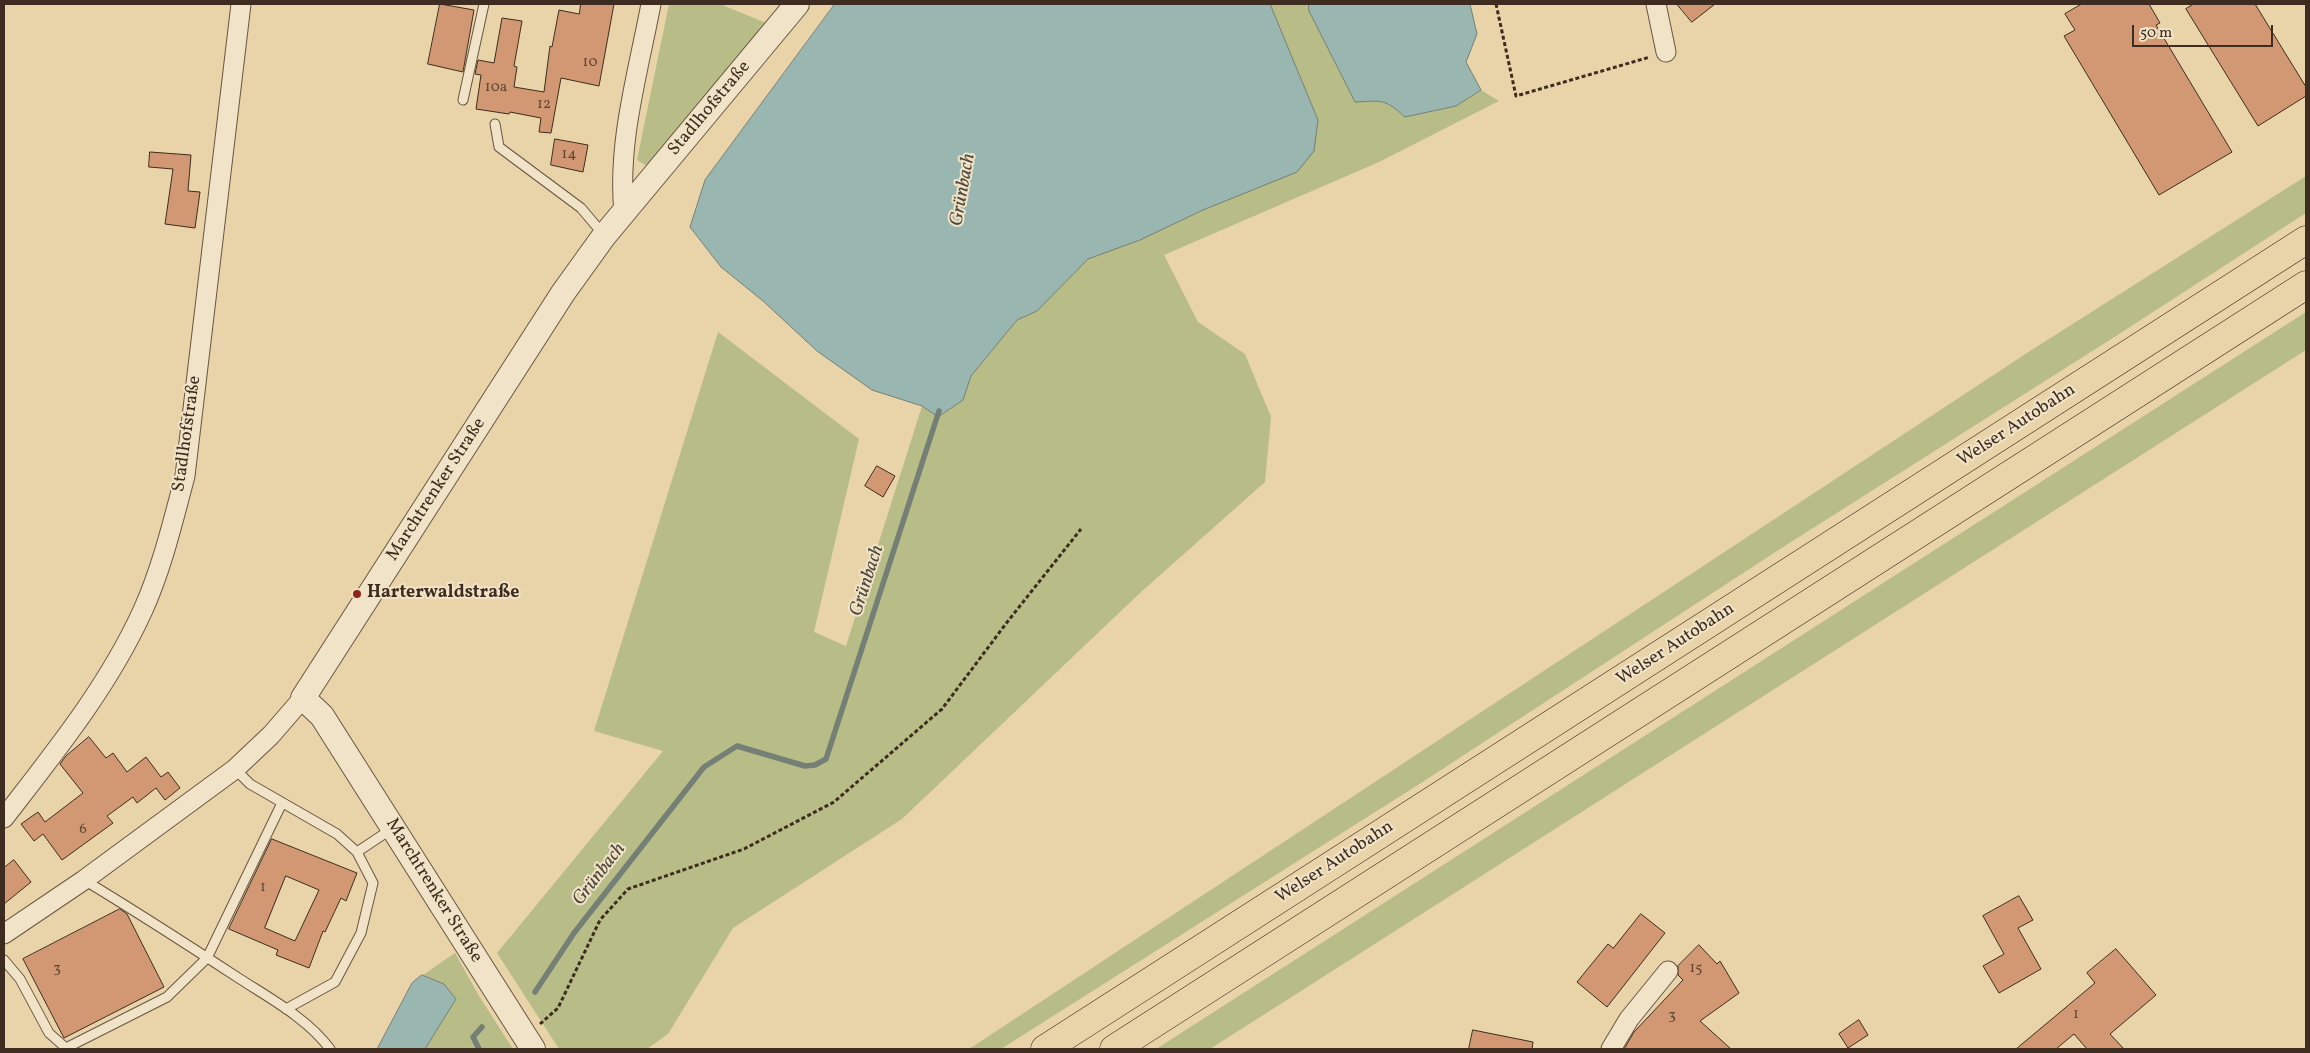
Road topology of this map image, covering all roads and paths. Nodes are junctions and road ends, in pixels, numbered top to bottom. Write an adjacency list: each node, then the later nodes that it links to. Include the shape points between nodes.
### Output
1 (241, 4): 18 (street, Stadlhofstraße, via 185,476 169,540 143,610 116,663 82,717)
2 (484, 4): 8 (lane)
3 (651, 4): 10 (street, via 624,147)
4 (797, 4): 10 (street, Stadlhofstraße)
5 (1496, 4): 7 (path, via 1516,96)
6 (1656, 4): 7 (street)
7 (1666, 52)
8 (463, 100)
9 (495, 124): 11 (lane, via 499,147 581,208)
10 (624, 213): 11 (street, Marchtrenker Straße)
11 (604, 236): 15 (street, Marchtrenker Straße, via 563,294)
12 (2306, 240): 29 (highway, Welser Autobahn)
13 (2306, 285): 30 (highway, Welser Autobahn)
14 (1081, 529): 27 (path, via 942,709 834,802 744,849 628,889 600,920 558,1008)
15 (303, 698): 16 (street); 19 (street, Marchtrenker Straße, via 322,716)
16 (235, 769): 17 (lane, via 250,784); 21 (street)
17 (282, 802): 20 (lane, via 337,834); 23 (lane)
18 (4, 818)
19 (393, 828): 20 (lane); 27 (street, Marchtrenker Straße)
20 (357, 852): 26 (lane, via 373,884 360,933 334,982)
21 (84, 880): 22 (street); 23 (lane)
22 (4, 934)
23 (207, 958): 24 (lane, via 167,997 66,1048 49,1033 20,979); 26 (lane)
24 (4, 960)
25 (1668, 971): 31 (street, via 1629,1019)
26 (286, 1009): 28 (lane)
27 (529, 1043)
28 (330, 1049)
29 (1045, 1049)
30 (1114, 1049)
31 (1611, 1049)

